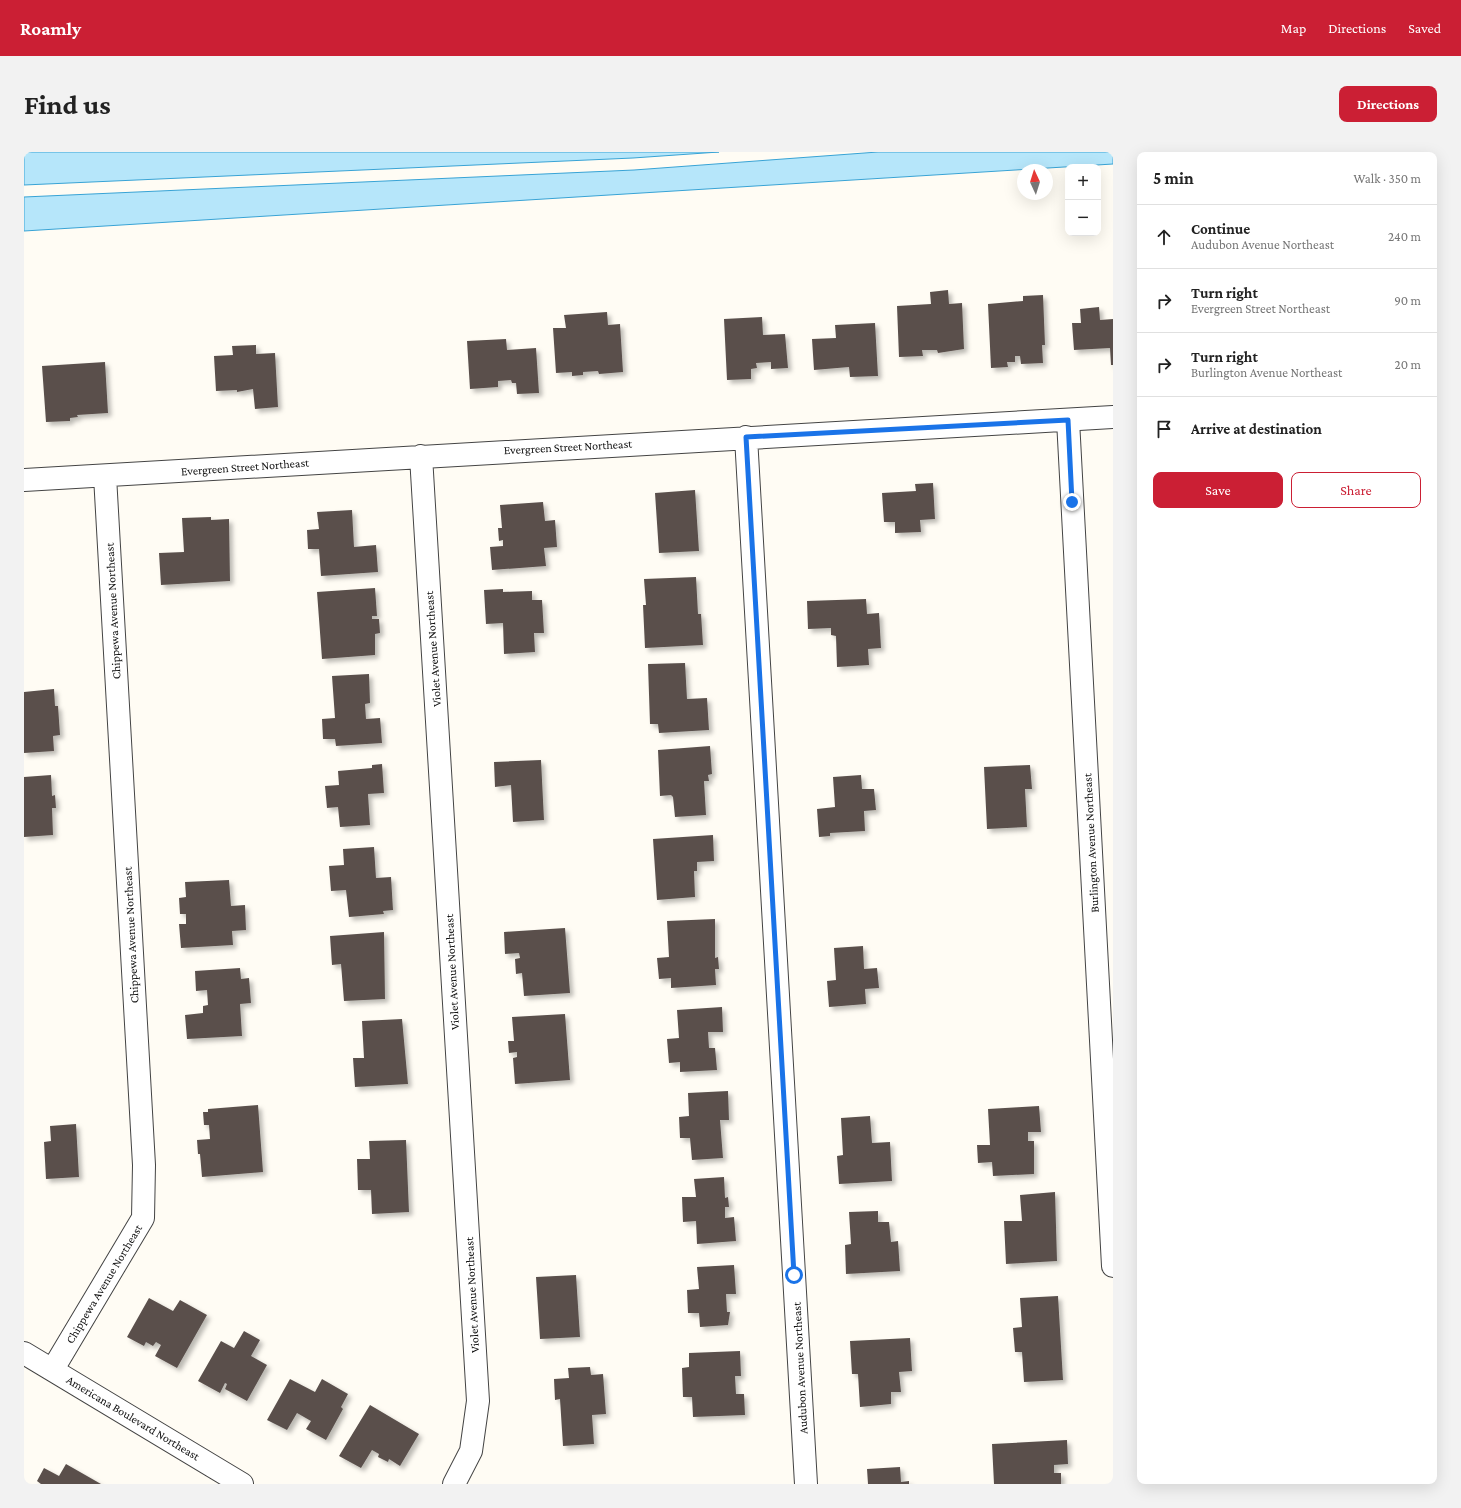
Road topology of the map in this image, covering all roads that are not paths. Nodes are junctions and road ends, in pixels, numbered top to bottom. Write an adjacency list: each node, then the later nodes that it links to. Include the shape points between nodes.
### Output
1 (1113, 417): 2 (street, Evergreen Street Northeast)
2 (1068, 420): 3 (street, Evergreen Street Northeast); 7 (street, Burlington Avenue Northeast)
3 (746, 437): 4 (street, Evergreen Street Northeast); 13 (street, Audubon Avenue Northeast)
4 (421, 456): 5 (street, Evergreen Street Northeast); 12 (street, Violet Avenue Northeast, via 478,1400 471,1451)
5 (105, 476): 6 (street, Evergreen Street Northeast); 9 (street, Chippewa Avenue Northeast, via 144,1164 144,1218)
6 (24, 480)
7 (1113, 1266)
8 (24, 1353): 9 (street, Americana Boulevard Northeast)
9 (53, 1369): 10 (street, Americana Boulevard Northeast)
10 (212, 1476): 11 (street, Americana Boulevard Northeast)
11 (242, 1484)
12 (454, 1484)
13 (806, 1484)

